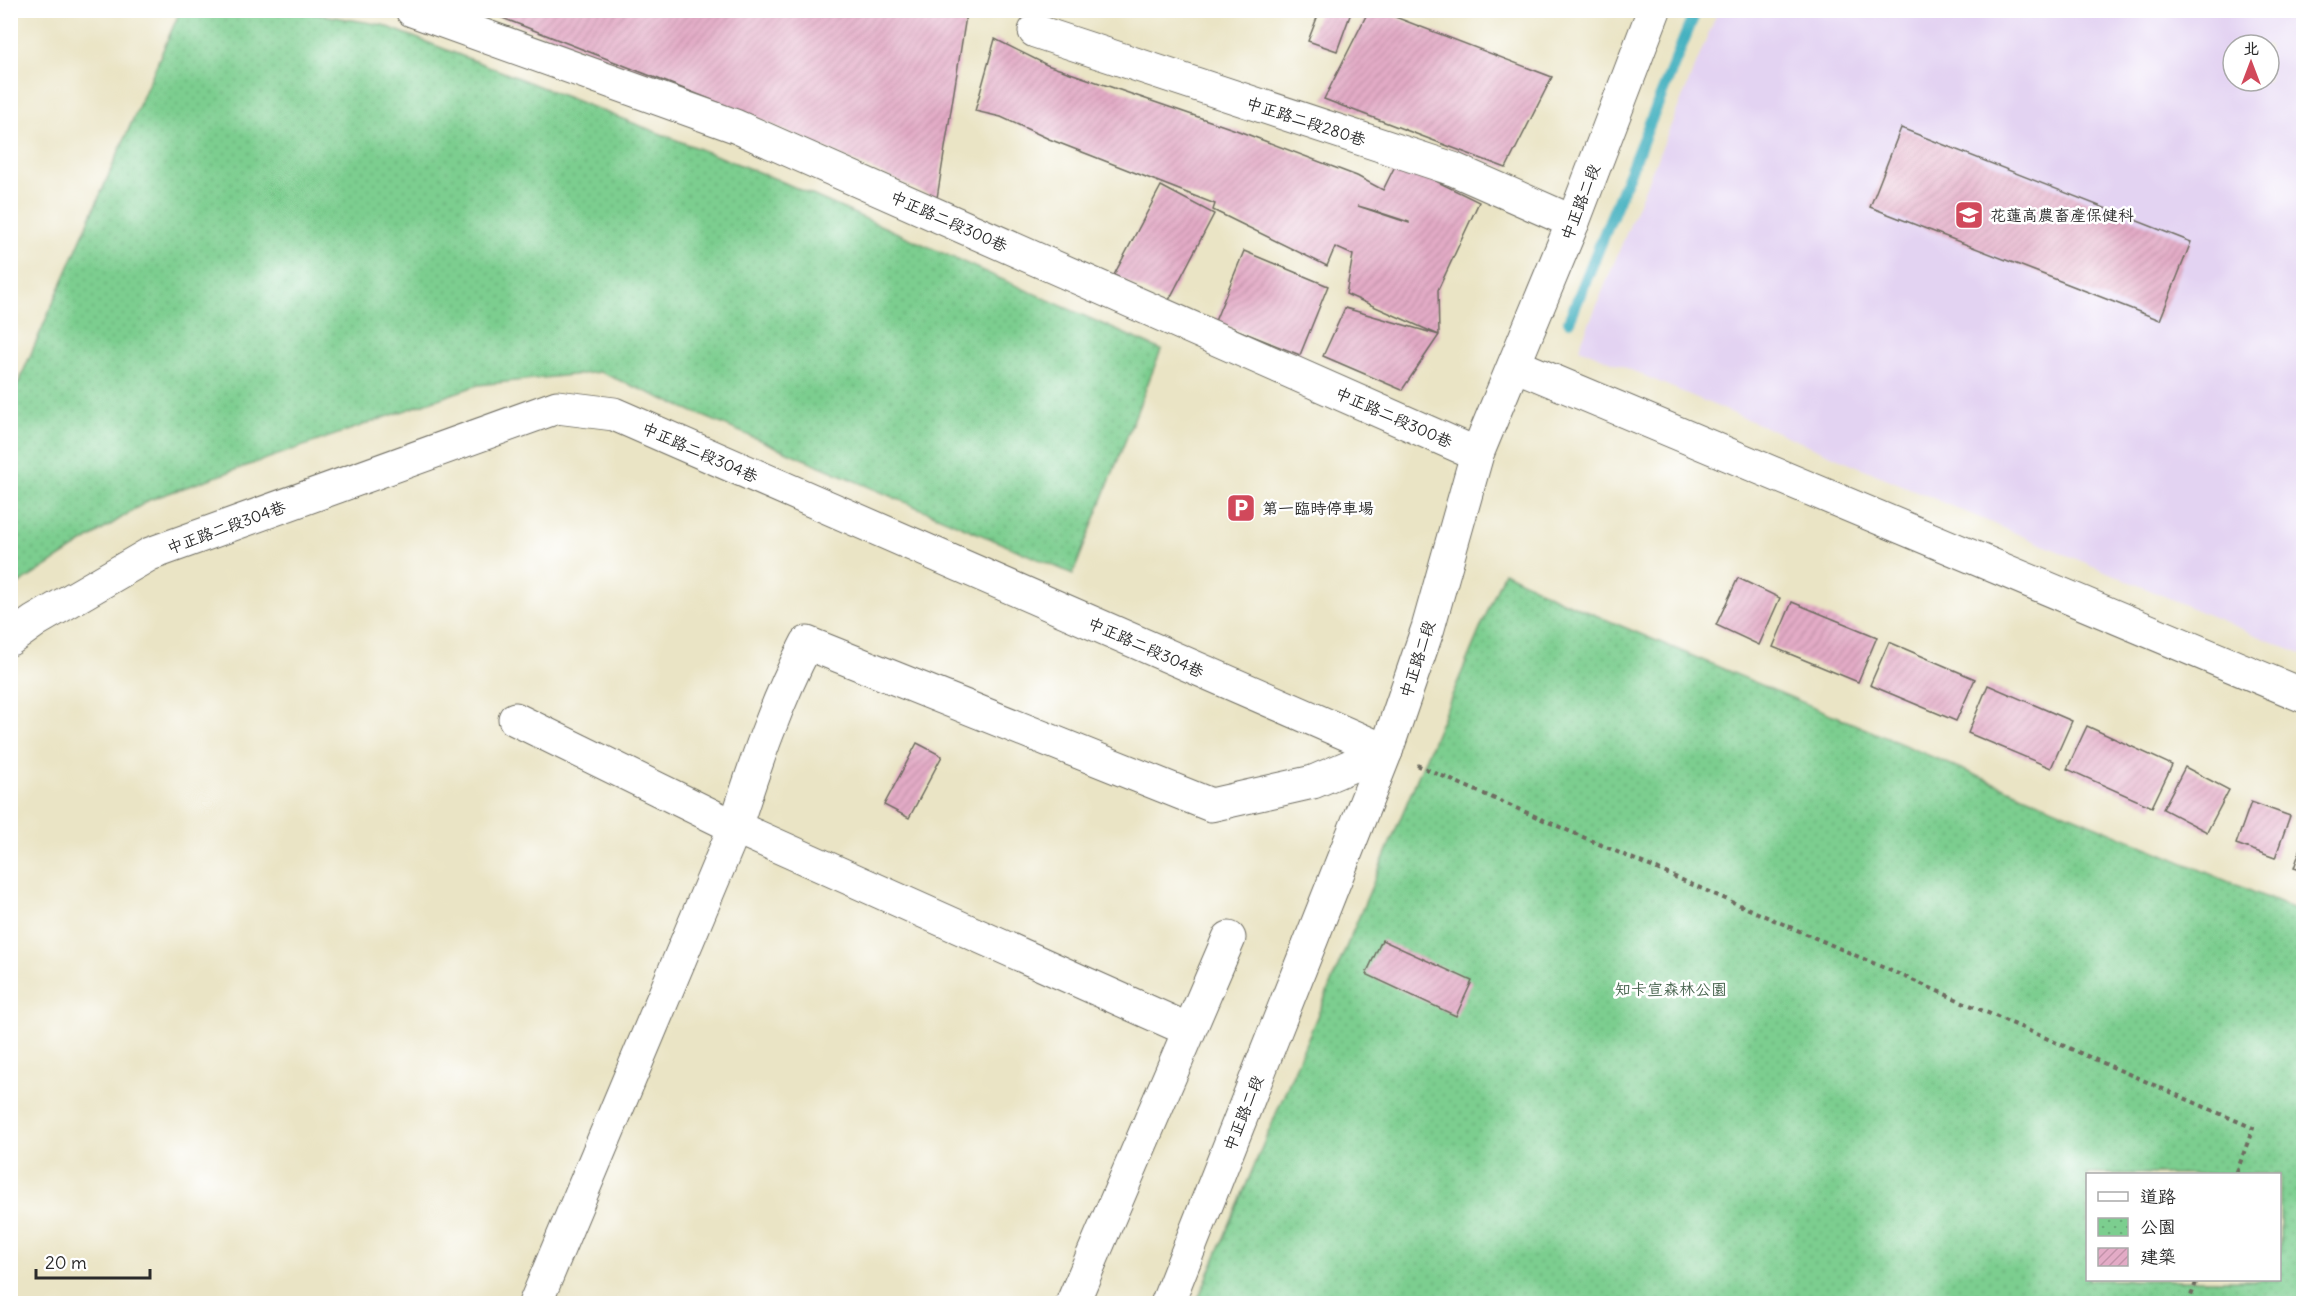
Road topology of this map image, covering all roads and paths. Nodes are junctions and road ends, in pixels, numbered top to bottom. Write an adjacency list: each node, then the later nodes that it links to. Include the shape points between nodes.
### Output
1 (412, 10): 6 (street, 中正路二段300巷, via 735,126)
2 (1654, 10): 4 (street, 中正路二段)
3 (1035, 31): 4 (street, 中正路二段280巷, via 1453,170)
4 (1573, 222): 5 (street, 中正路二段)
5 (1515, 365): 6 (street, 中正路二段); 8 (street)
6 (1477, 454): 10 (street, 中正路二段, via 1428,628)
7 (10, 639): 10 (street, 中正路二段304巷, via 150,554 557,407 614,414)
8 (2304, 696)
9 (515, 719): 11 (street)
10 (1386, 751): 11 (street, via 1314,782 1211,805 807,644 789,677); 14 (path, via 2253,1128); 18 (street, 中正路二段)
11 (735, 827): 13 (street); 16 (street)
12 (1229, 938): 13 (street)
13 (1189, 1030): 17 (street)
14 (2236, 1173)
15 (2197, 1281): 19 (path)
16 (535, 1304)
17 (1072, 1304)
18 (1167, 1304)
19 (2188, 1304)

